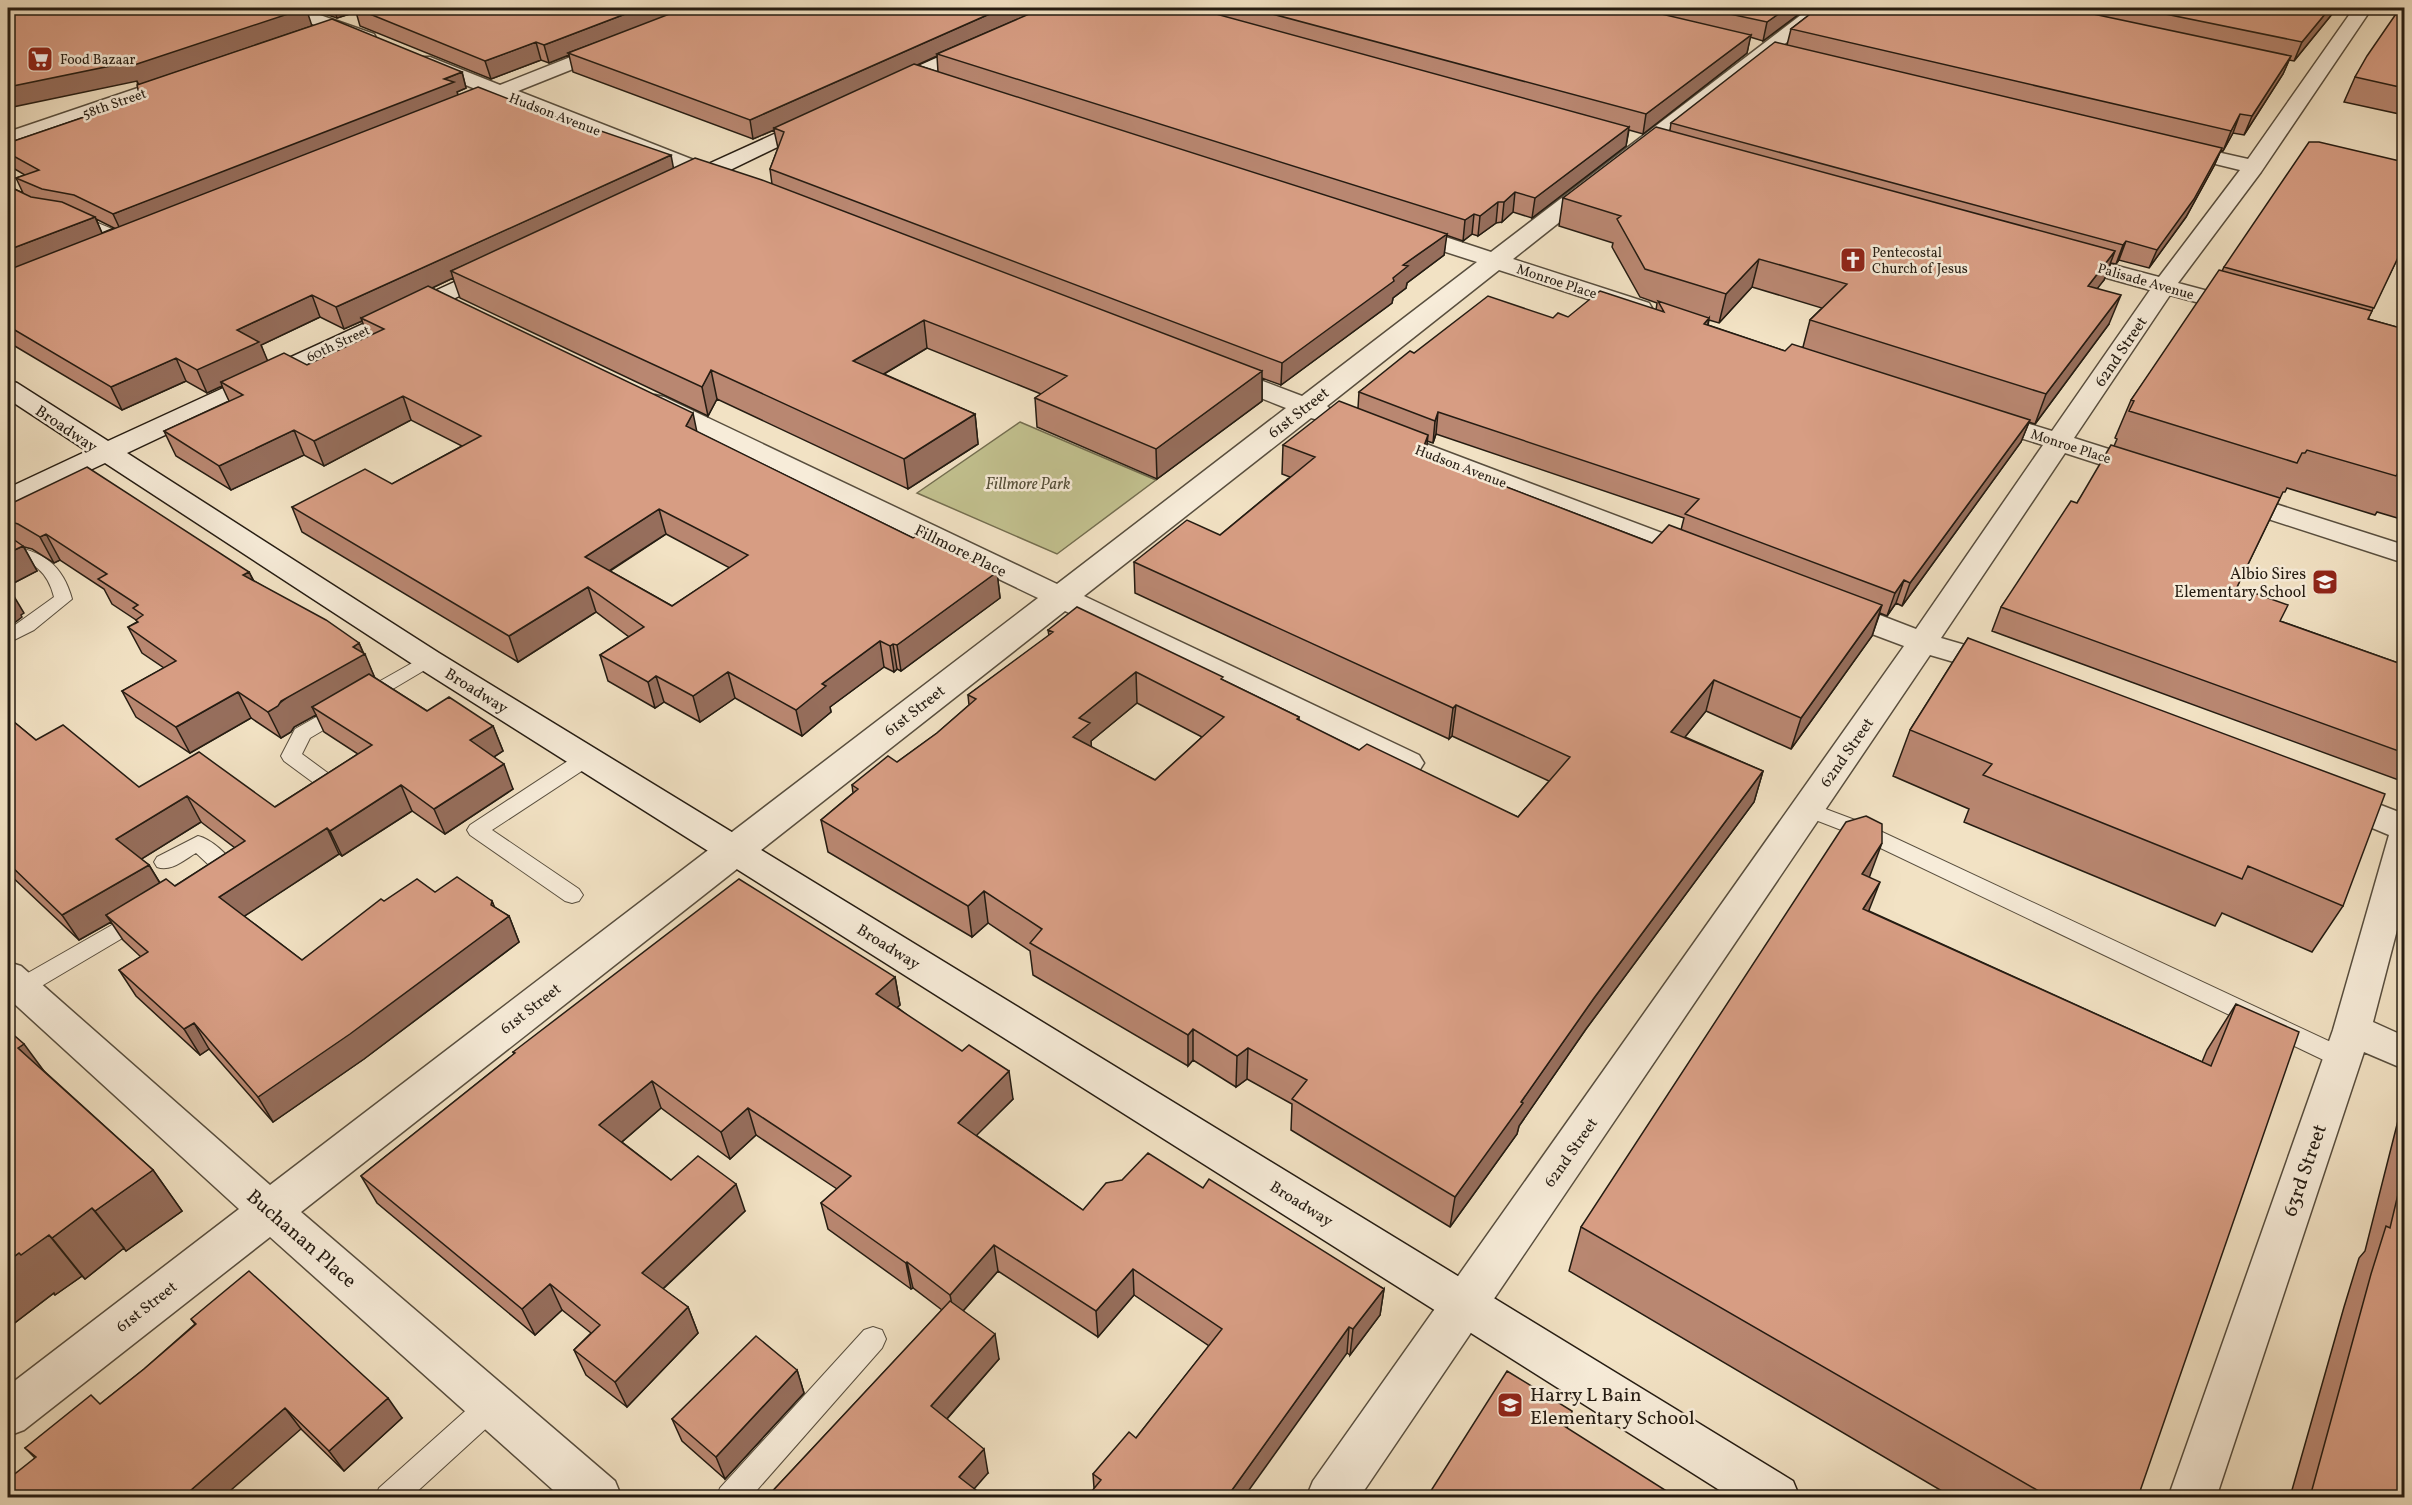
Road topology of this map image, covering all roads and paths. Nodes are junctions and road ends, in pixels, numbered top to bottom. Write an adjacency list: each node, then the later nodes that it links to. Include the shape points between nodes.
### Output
1 (284, 8): 6 (street, Hudson Avenue)
2 (1062, 8): 9 (street)
3 (1821, 8): 29 (street, 61st Street)
4 (2363, 8): 18 (street, 62nd Street, via 2309,72)
5 (362, 17): 6 (street)
6 (337, 26): 7 (street); 12 (street, Hudson Avenue)
7 (306, 36)
8 (623, 42): 12 (street)
9 (915, 74): 11 (street); 13 (street)
10 (196, 75): 16 (street, 58th Street)
11 (946, 84)
12 (499, 92): 14 (street); 19 (street, Hudson Avenue)
13 (872, 94)
14 (474, 102)
15 (840, 110): 19 (street)
16 (8, 139)
17 (2156, 144): 18 (street)
18 (2253, 167): 30 (street, 62nd Street)
19 (706, 173): 20 (street, Hudson Avenue); 21 (street)
20 (747, 189)
21 (666, 191)
22 (56, 214): 25 (lane)
23 (1384, 225): 29 (street, Monroe Place)
24 (146, 230): 25 (street)
25 (124, 238): 26 (street)
26 (92, 251)
27 (2041, 252): 30 (street, Palisade Avenue)
28 (519, 259): 31 (street, 60th Street)
29 (1494, 260): 34 (street, Monroe Place); 38 (street, 61st Street)
30 (2164, 286): 33 (street, Palisade Avenue); 40 (street, 62nd Street)
31 (435, 298): 32 (street); 41 (street, 60th Street)
32 (465, 312)
33 (2262, 314)
34 (1665, 315)
35 (1194, 363): 38 (street, Hudson Avenue)
36 (8, 388): 41 (street, Broadway)
37 (638, 395): 48 (street, Fillmore Place)
38 (1305, 406): 47 (street, Hudson Avenue); 48 (street, 61st Street)
39 (1961, 411): 40 (street, Monroe Place)
40 (2058, 442): 42 (street, Monroe Place); 51 (street, 62nd Street)
41 (105, 452): 44 (street, 60th Street); 52 (street, Broadway)
42 (2175, 480)
43 (2209, 491): 46 (street)
44 (8, 498)
45 (8, 551): 50 (lane, via 48,566 60,584 63,599)
46 (2404, 554)
47 (1717, 563)
48 (1060, 597): 55 (street, Fillmore Place); 61 (street, 61st Street)
49 (1816, 602): 51 (street)
50 (8, 637)
51 (1922, 642): 53 (street, via 1985,659); 58 (street, 62nd Street)
52 (428, 660): 54 (street, Broadway); 56 (lane, via 302,734 291,756)
53 (2029, 677)
54 (587, 758): 61 (street, Broadway); 64 (lane, via 477,830)
55 (1434, 776)
56 (333, 787)
57 (2316, 792): 59 (street)
58 (1807, 809): 67 (lane); 70 (street, 62nd Street)
59 (2404, 827)
60 (2404, 839): 67 (street, 63rd Street)
61 (734, 850): 69 (street, 61st Street); 70 (street, Broadway)
62 (164, 861): 63 (lane, via 198,843 225,867)
63 (195, 885)
64 (572, 895)
65 (155, 908): 66 (lane)
66 (14, 982): 69 (street, Buchanan Place)
67 (2347, 1044): 68 (street); 79 (street, 63rd Street)
68 (2404, 1053)
69 (269, 1210): 72 (street, Buchanan Place); 73 (street, 61st Street)
70 (1464, 1304): 77 (street, 62nd Street); 78 (street, Broadway)
71 (873, 1339): 76 (lane)
72 (492, 1405): 74 (lane); 75 (street, Buchanan Place)
73 (8, 1414)
74 (389, 1497)
75 (598, 1497)
76 (730, 1497)
77 (1330, 1497)
78 (1776, 1497)
79 (2192, 1497)

